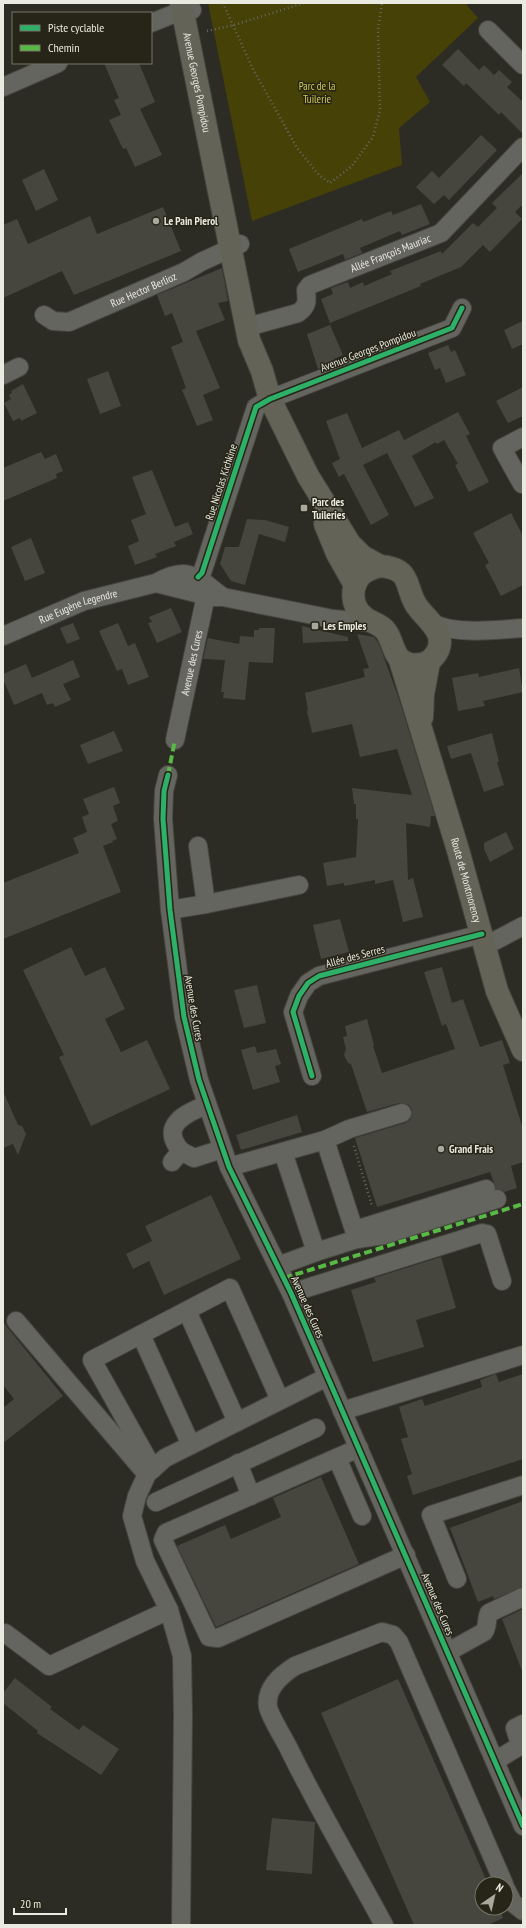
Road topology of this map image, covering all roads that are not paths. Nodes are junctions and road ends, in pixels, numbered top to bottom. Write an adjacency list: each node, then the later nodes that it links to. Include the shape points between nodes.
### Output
1 (187, 7): 2 (street); 8 (main road, Avenue Georges Pompidou); 8 (main road, Avenue Georges Pompidou, via 197,31)
2 (152, 24)
3 (488, 30): 5 (street)
4 (56, 64): 6 (street)
5 (523, 65)
6 (3, 86)
7 (523, 147): 11 (street, Allée François Mauriac, via 441,233 310,285 306,290 308,301 305,308 298,313)
8 (236, 246): 10 (street, Rue Hector Berlioz, via 184,272 69,322 53,321); 11 (main road, Avenue Georges Pompidou)
9 (462, 308): 14 (street, Avenue Georges Pompidou, via 452,328)
10 (44, 315)
11 (252, 327): 14 (main road, Avenue Georges Pompidou, via 249,340)
12 (19, 367): 13 (street)
13 (3, 375)
14 (270, 399): 16 (main road, Avenue Georges Pompidou); 19 (street, Rue Nicolas Kichkine, via 256,407 202,572)
15 (523, 437): 17 (street, via 502,448)
16 (308, 476): 18 (main road, Avenue Georges Pompidou, via 350,544 362,556); 20 (main road, Avenue Georges Pompidou, via 330,538)
17 (523, 485)
18 (380, 566): 20 (main road, via 361,575); 23 (main road, Avenue Georges Pompidou, via 397,570 406,579 416,604)
19 (209, 589): 21 (street, Rue Eugène Legendre); 26 (street, Rue Eugène Legendre, via 156,583 84,601); 30 (street, Avenue des Cures)
20 (354, 592): 21 (street, via 344,611); 22 (main road, Avenue Georges Pompidou, via 361,614)
21 (333, 619): 22 (street, Rue Eugène Legendre)
22 (375, 623): 28 (main road, Route de Montmorency, via 386,632)
23 (432, 623): 25 (street, via 444,627); 27 (main road, via 439,638)
24 (523, 628): 25 (street)
25 (482, 631): 27 (street, via 457,640)
26 (3, 636)
27 (434, 656): 28 (main road, via 420,665); 29 (main road, Route de Montmorency, via 425,675)
28 (400, 660): 29 (main road, Route de Montmorency)
29 (422, 732): 37 (main road, Route de Montmorency)
30 (175, 740)
31 (168, 775): 35 (street, Avenue des Cures, via 164,791 163,819)
32 (198, 846): 34 (street)
33 (299, 885): 34 (street)
34 (206, 904): 35 (street)
35 (170, 910): 40 (street, Avenue des Cures, via 184,1017)
36 (523, 926): 37 (street, Allée des Serres)
37 (483, 940): 38 (main road, Route de Montmorency, via 497,991); 39 (street, Allée des Serres, via 319,976 308,983 299,996 293,1012)
38 (523, 1050)
39 (312, 1076)
40 (207, 1105): 43 (street, Avenue des Cures); 43 (street, via 183,1115 173,1129 176,1157 194,1158)
41 (402, 1113): 42 (street, via 349,1129)
42 (325, 1140): 44 (street); 47 (street)
43 (222, 1149): 45 (street, Avenue des Cures)
44 (284, 1152): 45 (street); 48 (street)
45 (229, 1167): 49 (street, Avenue des Cures)
46 (493, 1193): 47 (street, via 381,1229)
47 (356, 1234): 48 (street)
48 (316, 1252): 49 (street)
49 (278, 1266): 51 (street, Avenue des Cures)
50 (502, 1280): 51 (street, via 487,1234 482,1233)
51 (291, 1293): 56 (street, Avenue des Cures)
52 (186, 1311): 54 (street); 57 (street, via 230,1288); 59 (street)
53 (16, 1321): 65 (street)
54 (141, 1335): 61 (street); 65 (street, via 92,1360)
55 (523, 1355): 58 (street)
56 (327, 1377): 57 (street); 58 (street, Avenue des Cures)
57 (280, 1400): 59 (street)
58 (342, 1411): 62 (street, Avenue des Cures)
59 (237, 1422): 61 (street)
60 (316, 1428): 64 (street)
61 (191, 1445): 65 (street, via 165,1458)
62 (359, 1448): 63 (street); 70 (street, Avenue des Cures)
63 (337, 1458): 67 (street); 69 (street)
64 (238, 1463): 67 (street); 68 (street)
65 (150, 1472): 73 (street, via 137,1496 132,1516 145,1561)
66 (523, 1485): 71 (street, via 431,1515)
67 (251, 1496): 70 (street, via 166,1533 163,1540 209,1637 218,1638)
68 (156, 1502)
69 (362, 1516)
70 (406, 1555): 75 (street, Avenue des Cures)
71 (457, 1579)
72 (523, 1598): 75 (street, via 489,1613 484,1632)
73 (169, 1610): 74 (street, via 49,1666); 82 (street, via 182,1656)
74 (5, 1633)
75 (448, 1652): 77 (street, Avenue des Cures)
76 (523, 1724): 77 (street, via 515,1728 518,1747)
77 (495, 1761): 78 (street, Avenue des Cures)
78 (523, 1826)
79 (501, 1876): 83 (street, via 399,1642 393,1635 382,1632 295,1666 274,1684 268,1707)
80 (514, 1904): 81 (street)
81 (523, 1911)
82 (180, 1925)
83 (384, 1925)

